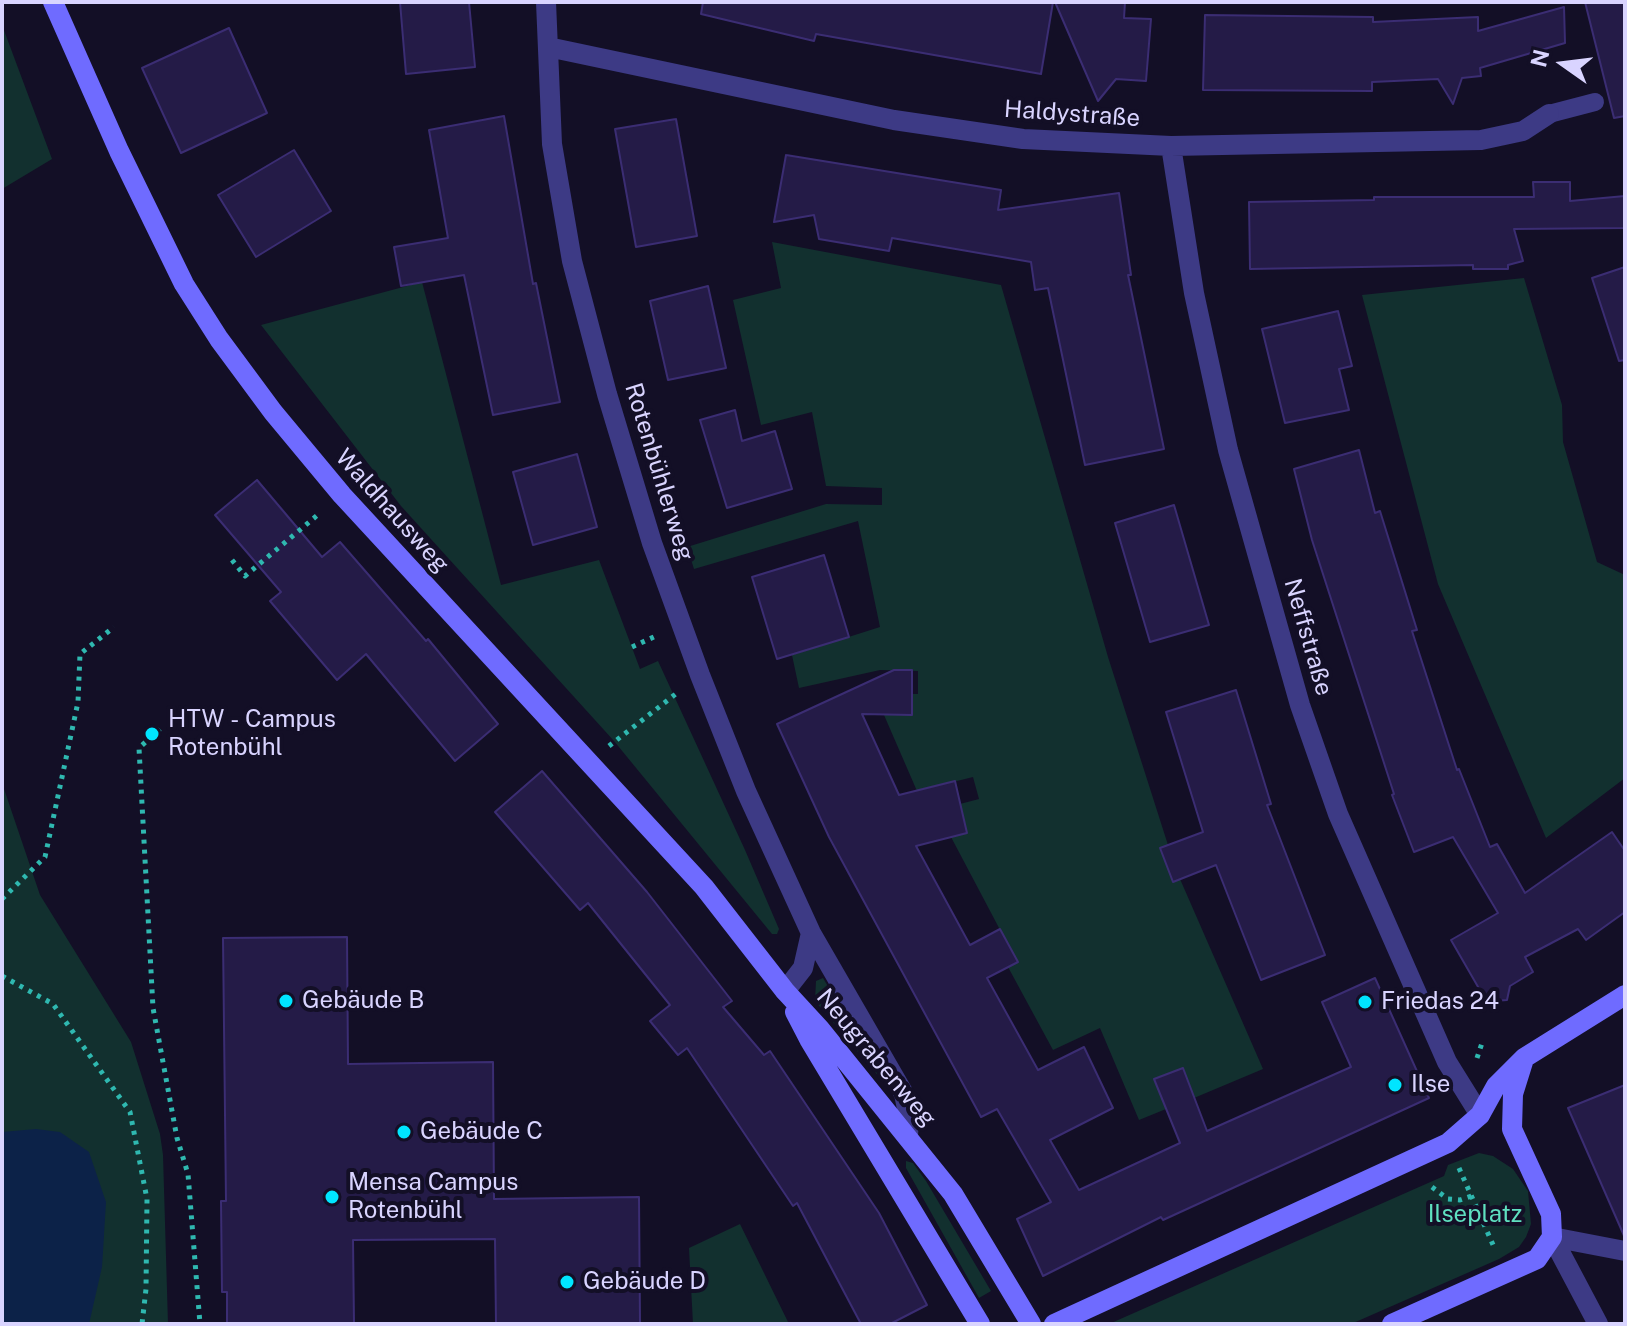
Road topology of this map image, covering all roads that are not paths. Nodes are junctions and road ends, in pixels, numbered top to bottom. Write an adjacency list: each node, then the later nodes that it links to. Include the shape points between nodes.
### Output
1 (53, 2): 8 (main road, Waldhausweg, via 184,284 264,400 342,495 704,887)
2 (546, 2): 3 (street, Rotenbühlerweg)
3 (548, 47): 6 (street, Haldystraße, via 954,130); 7 (street, Rotenbühlerweg, via 552,144 572,261 607,394 652,543 700,675)
4 (1595, 102): 5 (lane, Haldystraße)
5 (1549, 114): 6 (street, Haldystraße, via 1523,131 1481,140)
6 (1171, 146): 11 (street, Neffstraße, via 1194,293 1228,450 1300,705 1338,814 1442,1052)
7 (811, 933): 8 (street, via 803,968); 13 (street, Rotenbühlerweg, via 904,1094)
8 (785, 991): 13 (main road, Neugrabenweg); 16 (main road, Neugrabenweg)
9 (1625, 995): 10 (main road)
10 (1524, 1058): 11 (main road, via 1496,1086); 12 (main road, via 1513,1094)
11 (1480, 1115): 12 (main road); 18 (main road, via 1448,1143)
12 (1512, 1129): 14 (main road, via 1551,1214)
13 (908, 1136): 17 (main road, Neugrabenweg, via 953,1194)
14 (1552, 1237): 15 (street); 19 (main road, via 1537,1259); 20 (street)
15 (1625, 1251)
16 (980, 1324)
17 (1031, 1324)
18 (1054, 1324)
19 (1392, 1324)
20 (1598, 1324)

